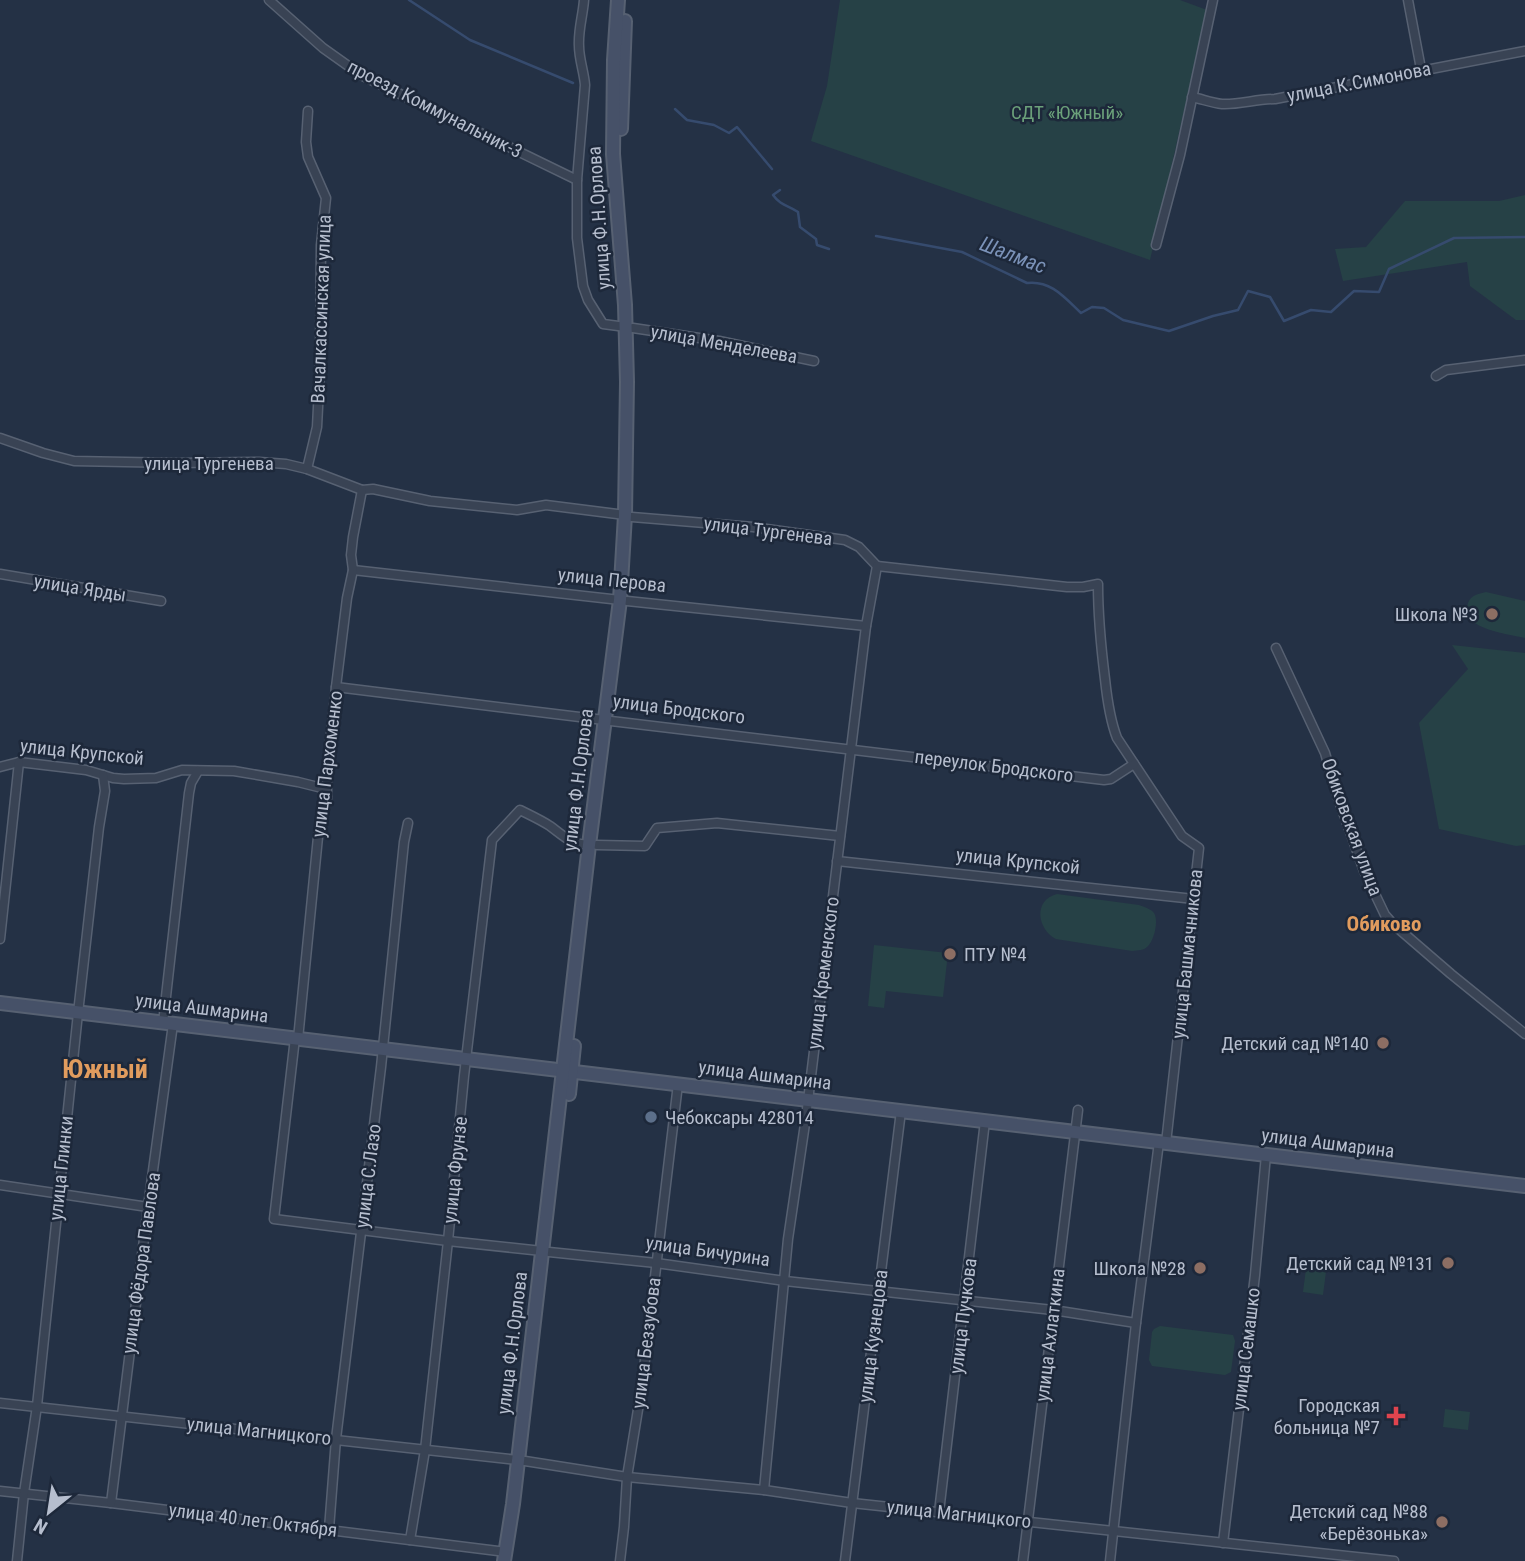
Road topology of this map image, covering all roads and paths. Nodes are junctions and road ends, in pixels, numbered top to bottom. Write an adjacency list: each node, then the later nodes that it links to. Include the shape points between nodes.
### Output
1 (269, 0): 11 (street, проезд Коммунальник-3, via 361,75)
2 (584, 0): 11 (street, via 579,37 584,94)
3 (618, 0): 13 (street, улица Ф.Н.Орлова, via 613,154)
4 (626, 0): 13 (street, улица Ф.Н.Орлова, via 620,141)
5 (1213, 0): 9 (street)
6 (1408, 0): 8 (street)
7 (1525, 51): 8 (street, улица К.Симонова)
8 (1421, 69): 9 (street, улица К.Симонова, via 1238,104)
9 (1192, 97): 12 (street)
10 (308, 111): 18 (street, Вачалкассинская улица, via 308,157 326,198 326,211 321,245 317,428)
11 (577, 180): 13 (street, улица Менделеева, via 577,238 586,293 603,324)
12 (1156, 245)
13 (630, 328): 15 (street, улица Менделеева); 20 (street, улица Ф.Н.Орлова, via 635,419)
14 (1525, 360): 16 (street, via 1446,370)
15 (814, 361)
16 (1436, 376)
17 (0, 438): 18 (street, улица Тургенева, via 74,461 259,462)
18 (307, 469): 19 (street, улица Тургенева)
19 (362, 490): 20 (street, улица Тургенева, via 517,510 546,505); 22 (street, улица Пархоменко, via 351,555)
20 (629, 516): 21 (street, улица Тургенева, via 845,540); 25 (street, улица Ф.Н.Орлова)
21 (877, 566): 26 (street, улица Кременского); 32 (street, улица Башмачникова, via 1067,587 1098,584 1098,626 1114,732)
22 (353, 570): 25 (street, улица Перова); 28 (street, улица Пархоменко)
23 (0, 574): 24 (street, улица Ярды)
24 (161, 601)
25 (623, 601): 26 (street, улица Перова); 29 (street, улица Ф.Н.Орлова)
26 (866, 626): 30 (street, улица Кременского)
27 (1276, 648): 46 (street, Обиковская улица, via 1325,753 1364,871 1385,915)
28 (336, 687): 29 (street, улица Бродского); 36 (street, улица Пархоменко)
29 (608, 720): 30 (street, улица Бродского); 39 (street, улица Ф.Н.Орлова)
30 (850, 748): 32 (street, переулок Бродского, via 1104,780); 38 (street, улица Кременского)
31 (19, 762): 33 (street, улица Крупской); 35 (street, улица Крупской); 42 (street)
32 (1134, 764): 41 (street, улица Башмачникова, via 1182,836 1199,848)
33 (0, 766)
34 (198, 771): 35 (street, улица Крупской, via 182,770 156,778); 36 (street, улица Крупской, via 234,772); 45 (street, улица Фёдора Павлова, via 189,793)
35 (103, 775): 44 (street, улица Глинки, via 105,791)
36 (326, 789): 47 (street, улица Пархоменко)
37 (408, 823): 48 (street, улица С.Лазо)
38 (840, 836): 39 (street, via 717,823 657,828 645,846); 40 (street, улица Кременского)
39 (593, 845): 49 (street, улица Фрунзе, via 571,842 520,810 492,840); 50 (street, улица Ф.Н.Орлова)
40 (837, 862): 41 (street, улица Крупской); 52 (street, улица Кременского)
41 (1194, 899): 57 (street, улица Башмачникова)
42 (0, 939)
43 (0, 1003): 44 (street, улица Ашмарина)
44 (78, 1013): 45 (street, улица Ашмарина); 61 (street, улица Глинки)
45 (168, 1023): 47 (street, улица Ашмарина); 62 (street, улица Фёдора Павлова)
46 (1525, 1034)
47 (297, 1039): 48 (street, улица Ашмарина); 63 (street, улица Пархоменко)
48 (383, 1049): 49 (street, улица Ашмарина); 64 (street, улица С.Лазо)
49 (466, 1059): 50 (street, улица Ашмарина); 65 (street, улица Фрунзе)
50 (568, 1071): 51 (street, улица Ашмарина); 66 (street, улица Ф.Н.Орлова)
51 (677, 1084): 52 (street, улица Ашмарина); 67 (street, улица Беззубова)
52 (808, 1100): 54 (street, улица Ашмарина); 68 (street, улица Кременского)
53 (1078, 1110): 56 (street, улица Ахлаткина)
54 (901, 1111): 55 (street, улица Ашмарина); 69 (street, улица Кузнецова)
55 (985, 1121): 56 (street, улица Ашмарина); 70 (street, улица Пучкова)
56 (1075, 1132): 57 (street, улица Ашмарина); 71 (street, улица Ахлаткина)
57 (1162, 1142): 58 (street, улица Ашмарина); 72 (street, улица Башмачникова)
58 (1266, 1155): 60 (street, улица Ашмарина); 90 (street, улица Семашко)
59 (0, 1185): 61 (street)
60 (1525, 1186)
61 (58, 1195): 62 (street); 74 (street, улица Глинки)
62 (148, 1206): 75 (street, улица Фёдора Павлова)
63 (274, 1219): 64 (street, улица Бичурина)
64 (362, 1229): 65 (street, улица Бичурина); 76 (street, улица С.Лазо)
65 (448, 1241): 66 (street, улица Бичурина); 77 (street, улица Фрунзе)
66 (545, 1252): 67 (street, улица Бичурина); 78 (street, улица Ф.Н.Орлова)
67 (656, 1262): 68 (street, улица Бичурина); 79 (street, улица Беззубова)
68 (785, 1281): 69 (street, улица Бичурина); 80 (street, улица Кременского)
69 (879, 1290): 70 (street, улица Бичурина); 84 (street, улица Кузнецова)
70 (965, 1301): 71 (street, улица Бичурина); 85 (street, улица Пучкова)
71 (1053, 1310): 72 (street, улица Бичурина); 86 (street, улица Ахлаткина)
72 (1136, 1322): 88 (street, улица Башмачникова)
73 (0, 1403): 74 (street, улица Магницкого)
74 (37, 1406): 75 (street, улица Магницкого); 82 (street, улица Глинки)
75 (121, 1417): 76 (street, улица Магницкого); 83 (street, улица Фёдора Павлова)
76 (336, 1439): 77 (street, улица Магницкого); 87 (street, улица С.Лазо)
77 (425, 1450): 78 (street, улица Магницкого); 89 (street, улица Фрунзе)
78 (522, 1461): 79 (street, улица Магницкого); 91 (street, улица Ф.Н.Орлова)
79 (626, 1477): 80 (street, улица Магницкого); 93 (street, улица Беззубова)
80 (764, 1490): 84 (street, улица Магницкого)
81 (0, 1491): 82 (street, улица 40 лет Октября)
82 (24, 1493): 83 (street, улица 40 лет Октября); 92 (street, улица Глинки)
83 (111, 1503): 87 (street, улица 40 лет Октября)
84 (852, 1503): 85 (street, улица Магницкого); 94 (street, улица Кузнецова)
85 (939, 1512): 86 (street, улица Магницкого)
86 (1028, 1522): 88 (street, улица Магницкого); 95 (street, улица Ахлаткина)
87 (328, 1529): 89 (street, улица 40 лет Октября)
88 (1113, 1531): 90 (street, улица Магницкого); 96 (street, улица Башмачникова)
89 (410, 1540): 91 (street, улица 40 лет Октября)
90 (1223, 1543): 97 (street, улица Магницкого)
91 (507, 1558)
92 (18, 1561)
93 (620, 1561)
94 (845, 1561)
95 (1023, 1561)
96 (1110, 1561)
97 (1394, 1561)

